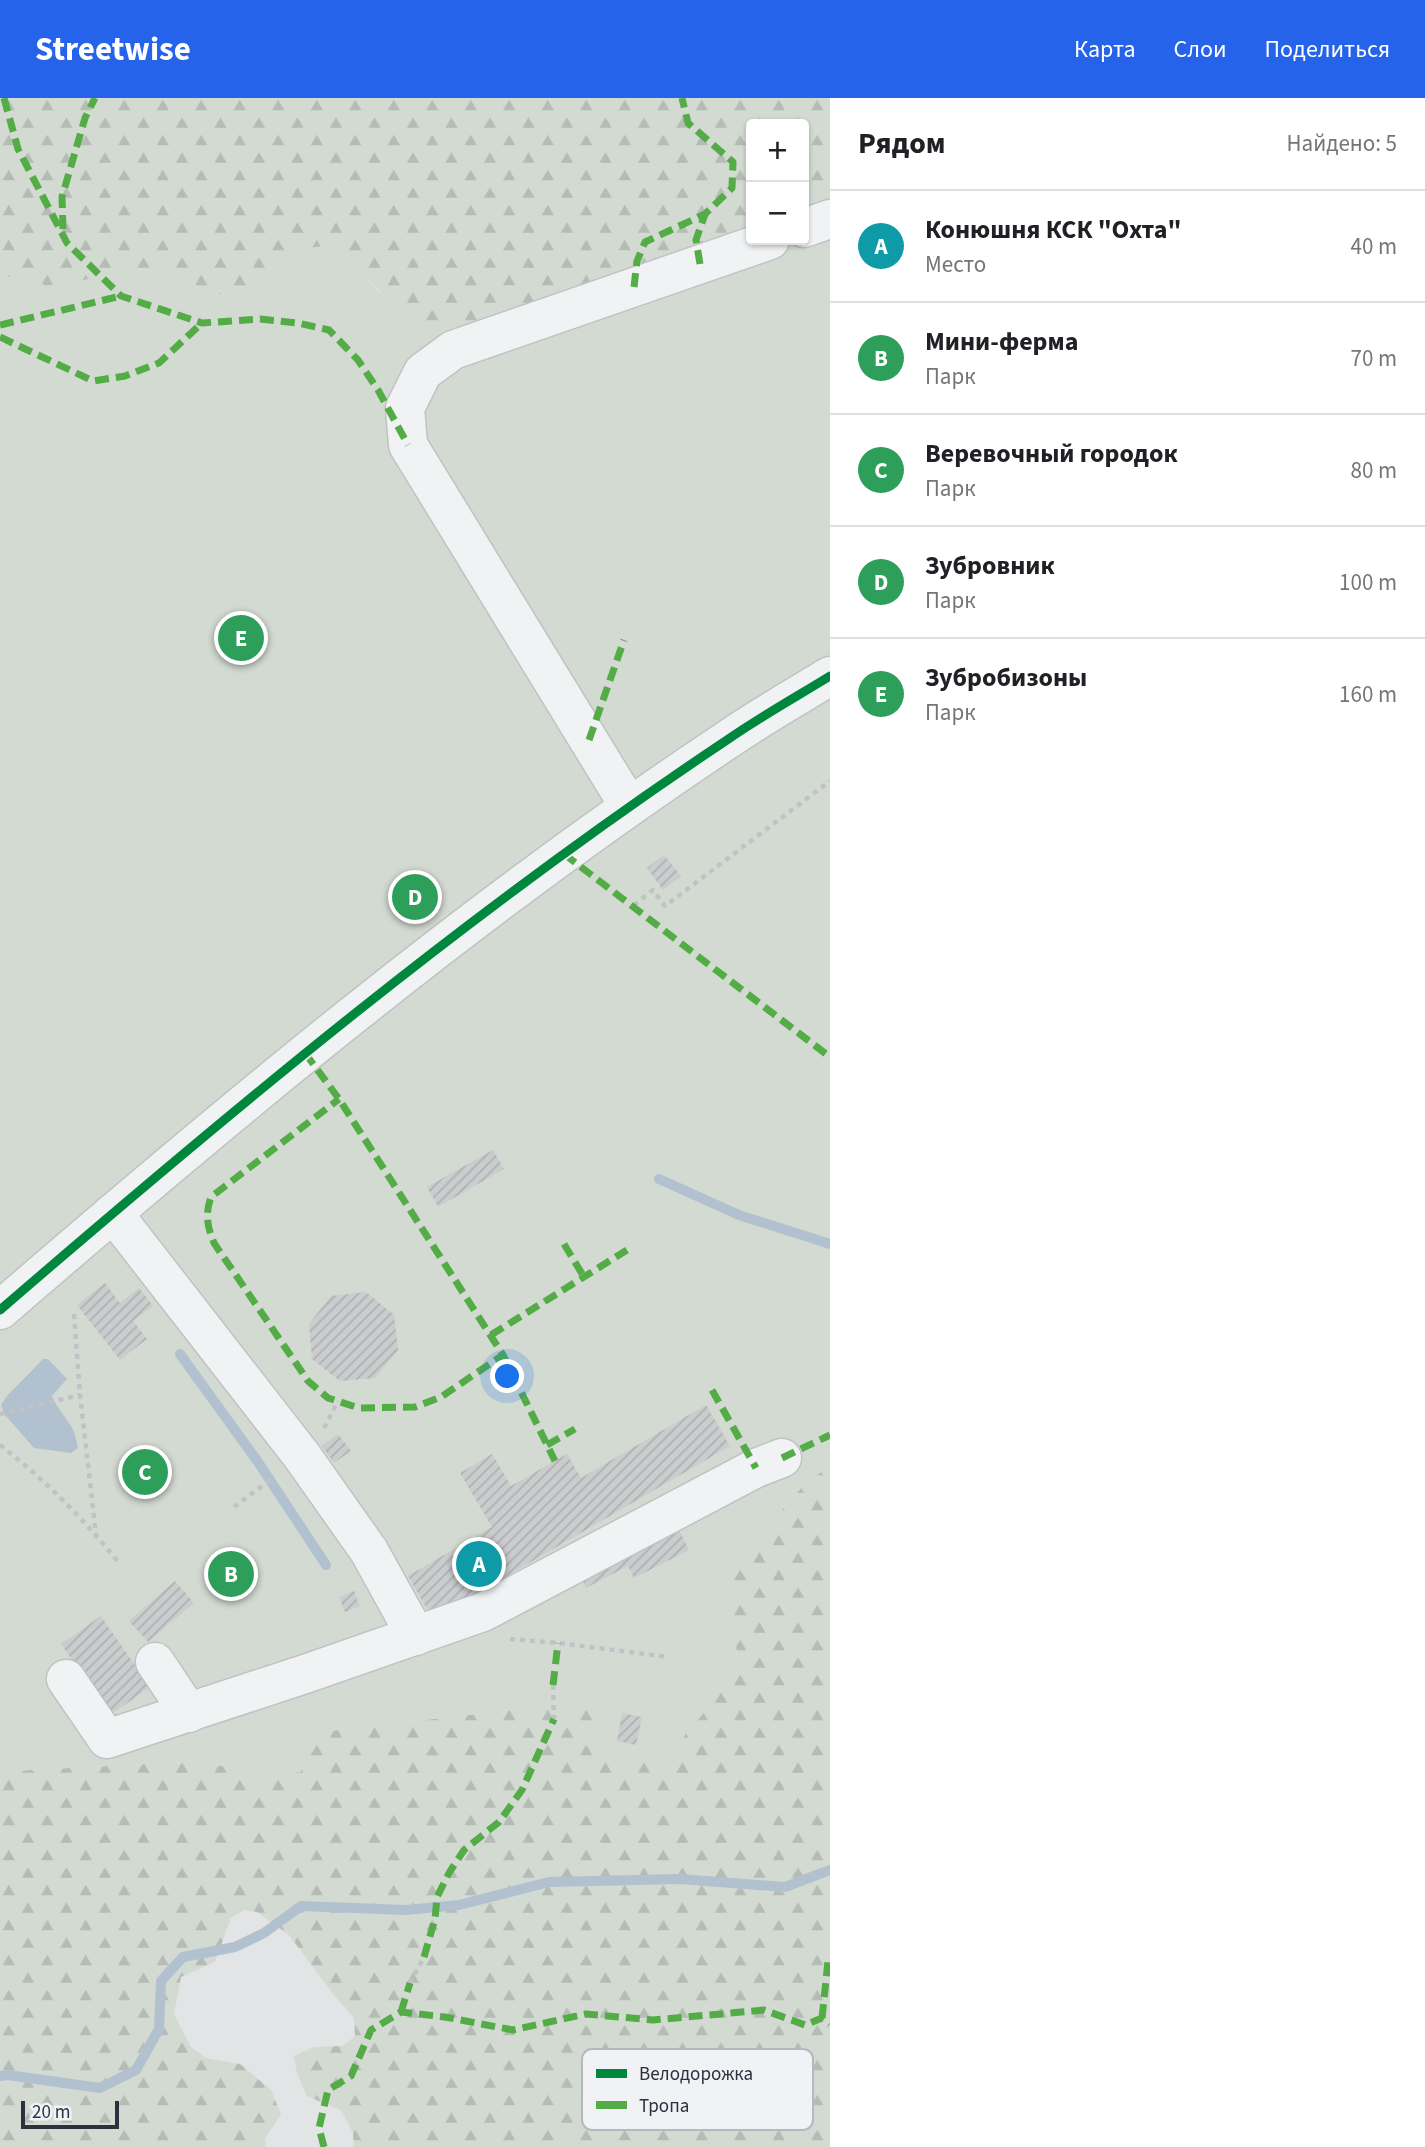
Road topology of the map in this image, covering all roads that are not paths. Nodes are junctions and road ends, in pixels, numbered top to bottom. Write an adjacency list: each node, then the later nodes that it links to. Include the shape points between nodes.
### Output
1 (830, 219): 2 (street)
2 (809, 226)
3 (756, 245): 5 (street, via 453,350 422,372 405,408 408,445)
4 (830, 676): 5 (street)
5 (629, 807): 6 (street, via 420,961)
6 (113, 1213): 7 (street); 9 (street, via 302,1456 369,1551)
7 (0, 1310)
8 (782, 1458): 9 (street, via 483,1612)
9 (416, 1636): 12 (street)
10 (155, 1662): 12 (street)
11 (66, 1679): 12 (street, via 107,1739)
12 (189, 1713)

